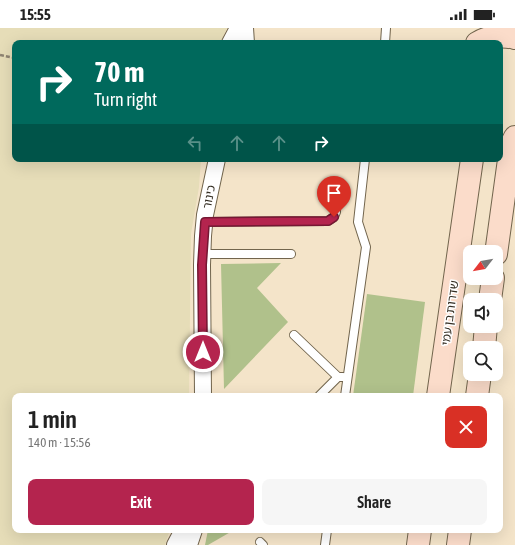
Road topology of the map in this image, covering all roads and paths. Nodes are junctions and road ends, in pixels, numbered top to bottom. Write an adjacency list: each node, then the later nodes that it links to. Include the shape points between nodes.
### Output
1 (238, 28): 6 (street)
2 (245, 28): 7 (street)
3 (386, 28): 8 (lane)
4 (481, 38): 5 (main road)
5 (515, 38)
6 (232, 40)
7 (246, 40)
8 (385, 40)
9 (0, 55): 10 (path)
10 (12, 57)
11 (515, 129): 12 (main road)
12 (503, 130)
13 (515, 137): 19 (main road, via 511,145)
14 (216, 162): 18 (street, כינור)
15 (365, 162): 24 (lane, via 358,222 366,247)
16 (472, 162): 29 (main road, שדרות בן עמי)
17 (327, 191): 18 (lane, via 336,201 334,217 328,221)
18 (205, 222): 20 (street, כינור)
19 (497, 245)
20 (203, 254): 21 (lane); 26 (street, כינור)
21 (292, 254)
22 (294, 335): 23 (lane)
23 (338, 377): 24 (lane); 27 (lane)
24 (348, 378): 28 (lane)
25 (479, 381): 30 (main road)
26 (203, 393)
27 (322, 393)
28 (346, 393)
29 (438, 393)
30 (477, 393)
31 (181, 533): 36 (street)
32 (193, 533): 37 (street)
33 (327, 533): 38 (lane)
34 (420, 533): 39 (main road)
35 (460, 533): 40 (main road)
36 (175, 545)
37 (188, 545)
38 (325, 545)
39 (418, 545)
40 (458, 545)

